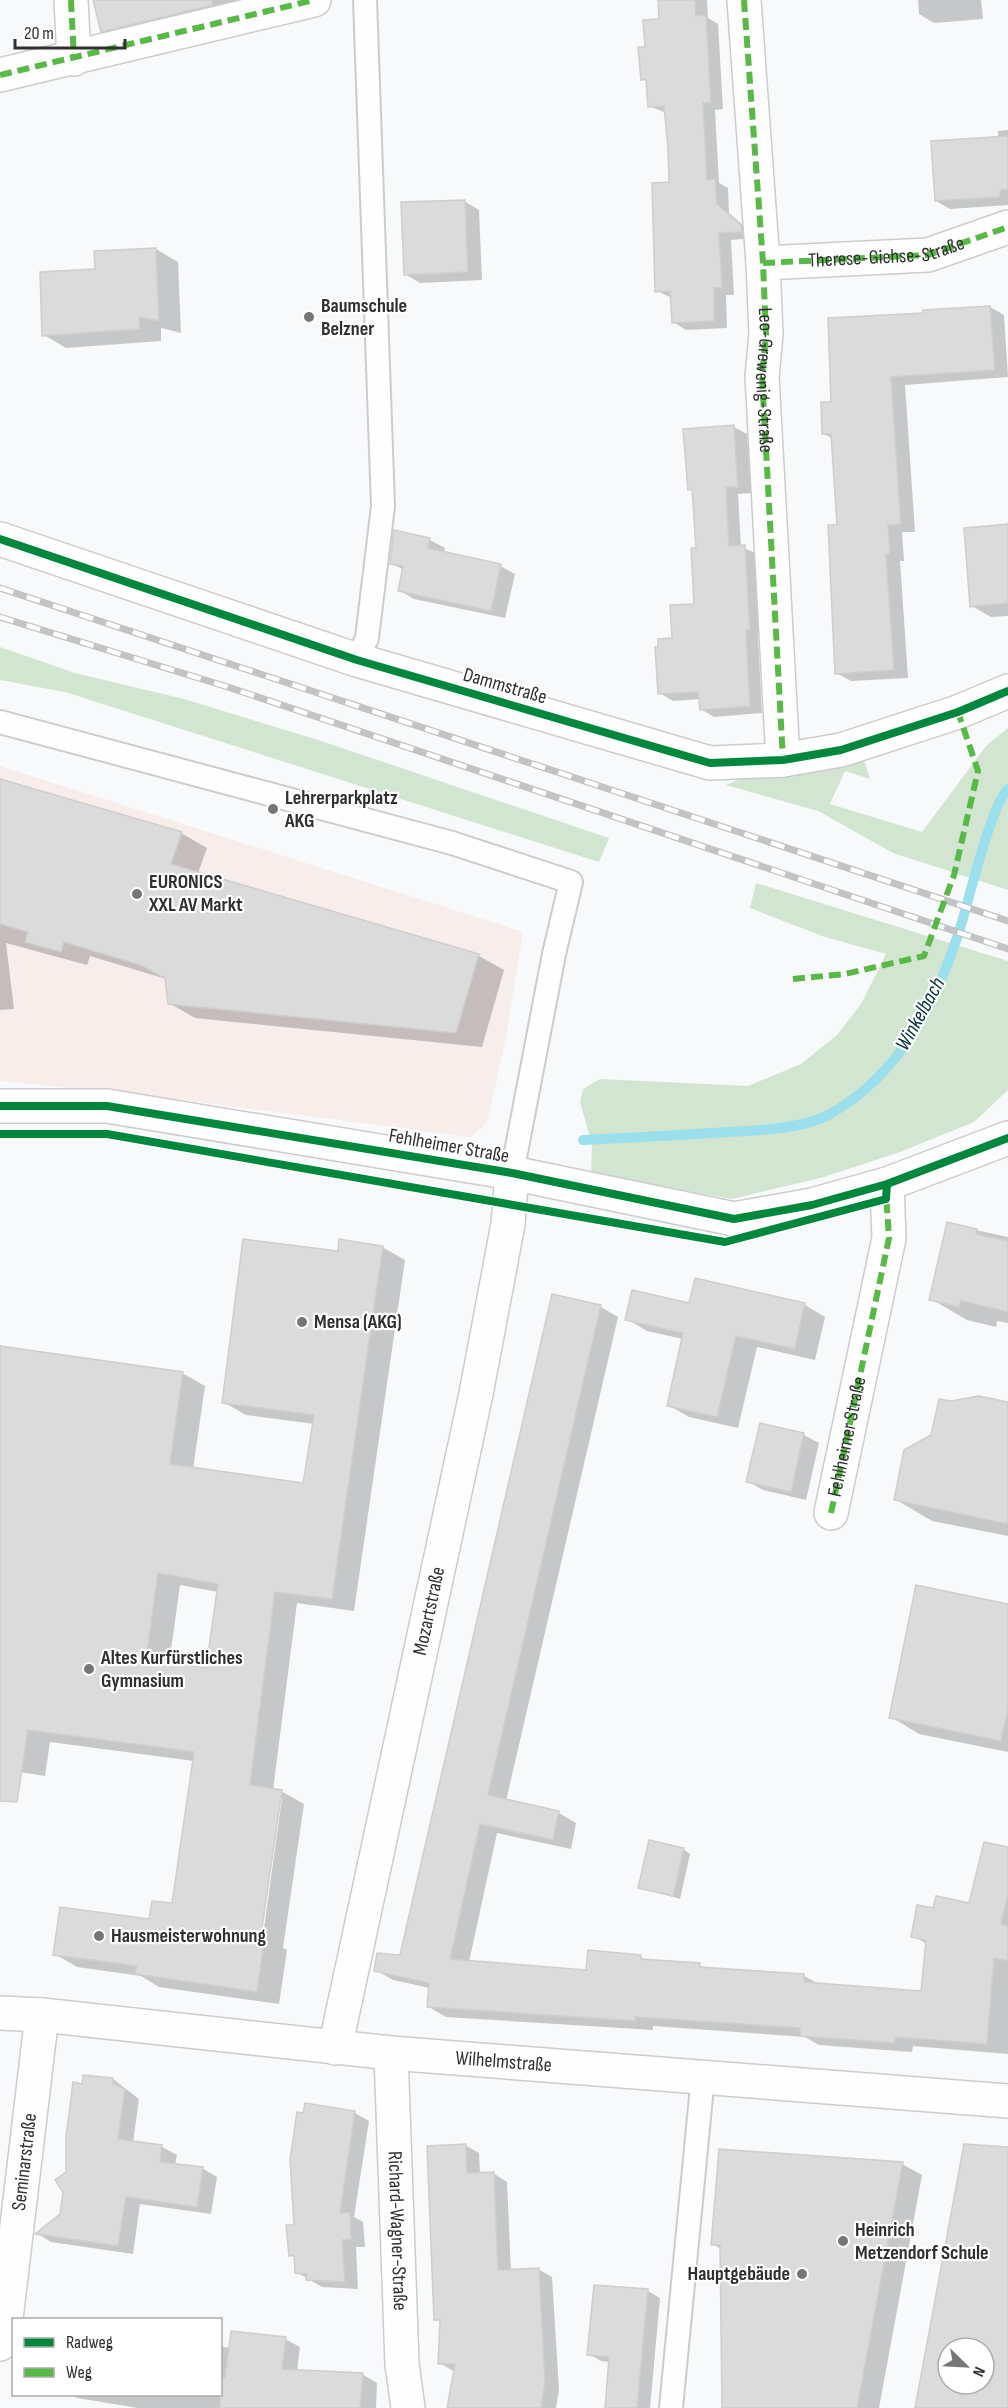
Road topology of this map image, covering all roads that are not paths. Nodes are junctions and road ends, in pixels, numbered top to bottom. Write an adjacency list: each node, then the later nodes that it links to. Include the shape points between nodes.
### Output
1 (71, 0): 5 (street)
2 (314, 0): 5 (street)
3 (365, 0): 10 (lane, via 383,506 366,638)
4 (744, 0): 8 (street, Leo-Grewenig-Straße)
5 (74, 59): 6 (street)
6 (0, 75)
7 (1008, 227): 8 (street, Therese-Giehse-Straße, via 928,255)
8 (763, 263): 13 (street, Leo-Grewenig-Straße, via 766,335 762,376)
9 (0, 539): 10 (street, Dammstraße)
10 (357, 660): 13 (street, Dammstraße, via 710,762)
11 (1008, 691): 13 (street, Dammstraße, via 958,712 841,750)
12 (0, 722): 16 (lane, via 452,843 571,882)
13 (783, 760)
14 (0, 1106): 16 (street, Fehlheimer Straße, via 107,1106)
15 (1008, 1138): 17 (street, Fehlheimer Straße)
16 (512, 1173): 17 (street, Fehlheimer Straße, via 734,1219 812,1205); 21 (street, Mozartstraße, via 508,1224 476,1395)
17 (887, 1184): 18 (street, Fehlheimer Straße, via 889,1238)
18 (831, 1513)
19 (0, 2013): 20 (street, Wilhelmstraße)
20 (42, 2014): 21 (street, Wilhelmstraße); 25 (street, Seminarstraße)
21 (335, 2048): 22 (street, Wilhelmstraße)
22 (391, 2053): 23 (street, Wilhelmstraße); 26 (street, Richard-Wagner-Straße, via 402,2364)
23 (703, 2076): 24 (street, Wilhelmstraße); 27 (lane)
24 (1008, 2101)
25 (0, 2344)
26 (408, 2408)
27 (671, 2408)

